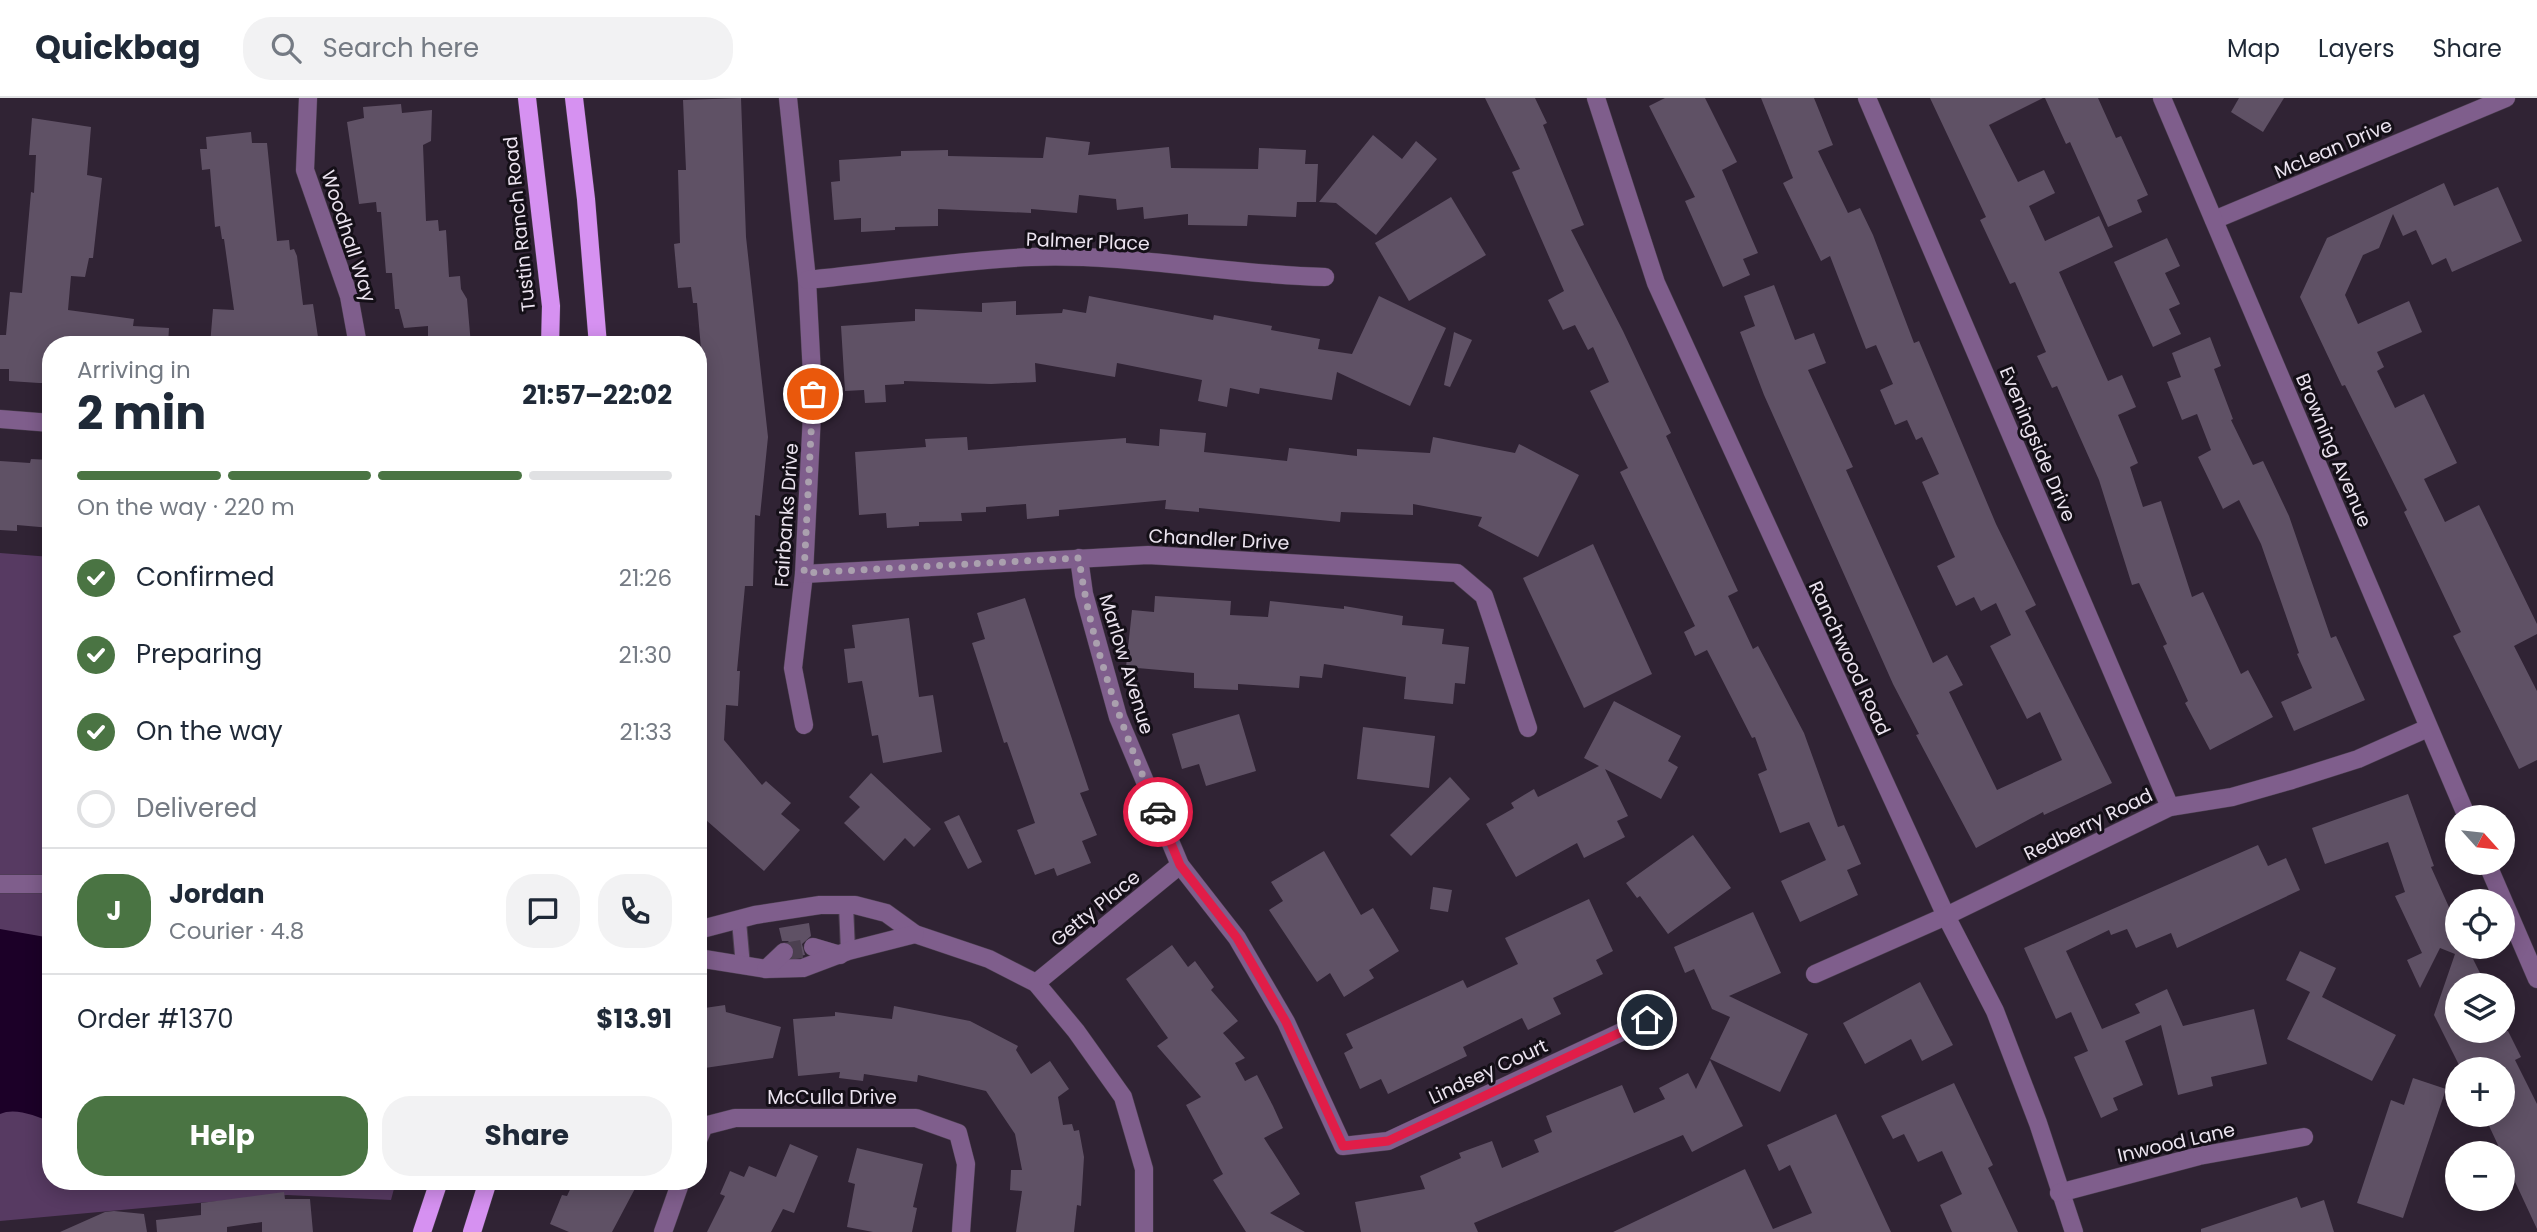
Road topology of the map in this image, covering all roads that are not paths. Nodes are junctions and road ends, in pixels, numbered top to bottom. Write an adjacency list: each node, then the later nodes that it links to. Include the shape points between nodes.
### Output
1 (308, 98): 12 (street, Woodhall Way, via 305,170 349,296)
2 (527, 98): 13 (main road, Tustin Ranch Road, via 551,306)
3 (573, 98): 14 (main road)
4 (788, 98): 11 (street, Fairbanks Drive)
5 (1596, 98): 29 (street, Ranchwood Road, via 1656,283)
6 (1867, 98): 23 (street, Eveningside Drive)
7 (2162, 98): 9 (street, Browning Avenue)
8 (2506, 98): 9 (street, McLean Drive)
9 (2214, 220): 21 (street, Browning Avenue)
10 (1325, 277): 11 (street, Palmer Place, via 1031,257)
11 (807, 280): 18 (street, Fairbanks Drive, via 813,394)
12 (356, 336)
13 (550, 336)
14 (597, 336)
15 (0, 419): 16 (street)
16 (42, 422)
17 (1079, 558): 18 (street, Chandler Drive); 20 (street, Chandler Drive, via 1148,555 1457,573 1484,596); 24 (street, Marlow Avenue, via 1084,594 1118,717)
18 (804, 573): 19 (street, Fairbanks Drive, via 793,668)
19 (804, 725)
20 (1528, 728)
21 (2428, 728): 22 (street, Browning Avenue); 23 (street, Redberry Road, via 2358,759 2292,780 2232,797)
22 (2462, 805)
23 (2170, 807): 29 (street, Redberry Road)
24 (1180, 865): 41 (street, Getty Place); 45 (street, Marlow Avenue, via 1237,938 1279,1010)
25 (2492, 875): 40 (street)
26 (0, 884): 27 (street)
27 (42, 884)
28 (846, 905): 30 (street, via 820,905); 32 (street, via 886,913); 35 (lane)
29 (1946, 916): 39 (street, Redberry Road); 49 (street, Ranchwood Road, via 1995,1011)
30 (739, 921): 31 (street); 37 (lane)
31 (707, 928)
32 (915, 934): 35 (street); 41 (street, via 989,959)
33 (813, 947): 35 (street)
34 (784, 952): 38 (street)
35 (844, 953): 38 (street, via 803,968)
36 (707, 960): 37 (street)
37 (743, 966): 38 (street)
38 (766, 969)
39 (1815, 974)
40 (2537, 979)
41 (1036, 983): 54 (street, via 1123,1097 1144,1169)
42 (1647, 1020): 45 (street, Lindsey Court, via 1388,1141)
43 (707, 1130): 53 (street, McCulla Drive, via 735,1118 916,1118 958,1133 966,1164)
44 (2304, 1137): 49 (street, Inwood Lane, via 2199,1156)
45 (1343, 1146)
46 (436, 1190): 50 (main road)
47 (485, 1190): 51 (main road)
48 (678, 1190): 52 (street)
49 (2059, 1192): 55 (street, Ranchwood Road)
50 (422, 1232)
51 (472, 1232)
52 (663, 1232)
53 (961, 1232)
54 (1144, 1232)
55 (2074, 1232)

